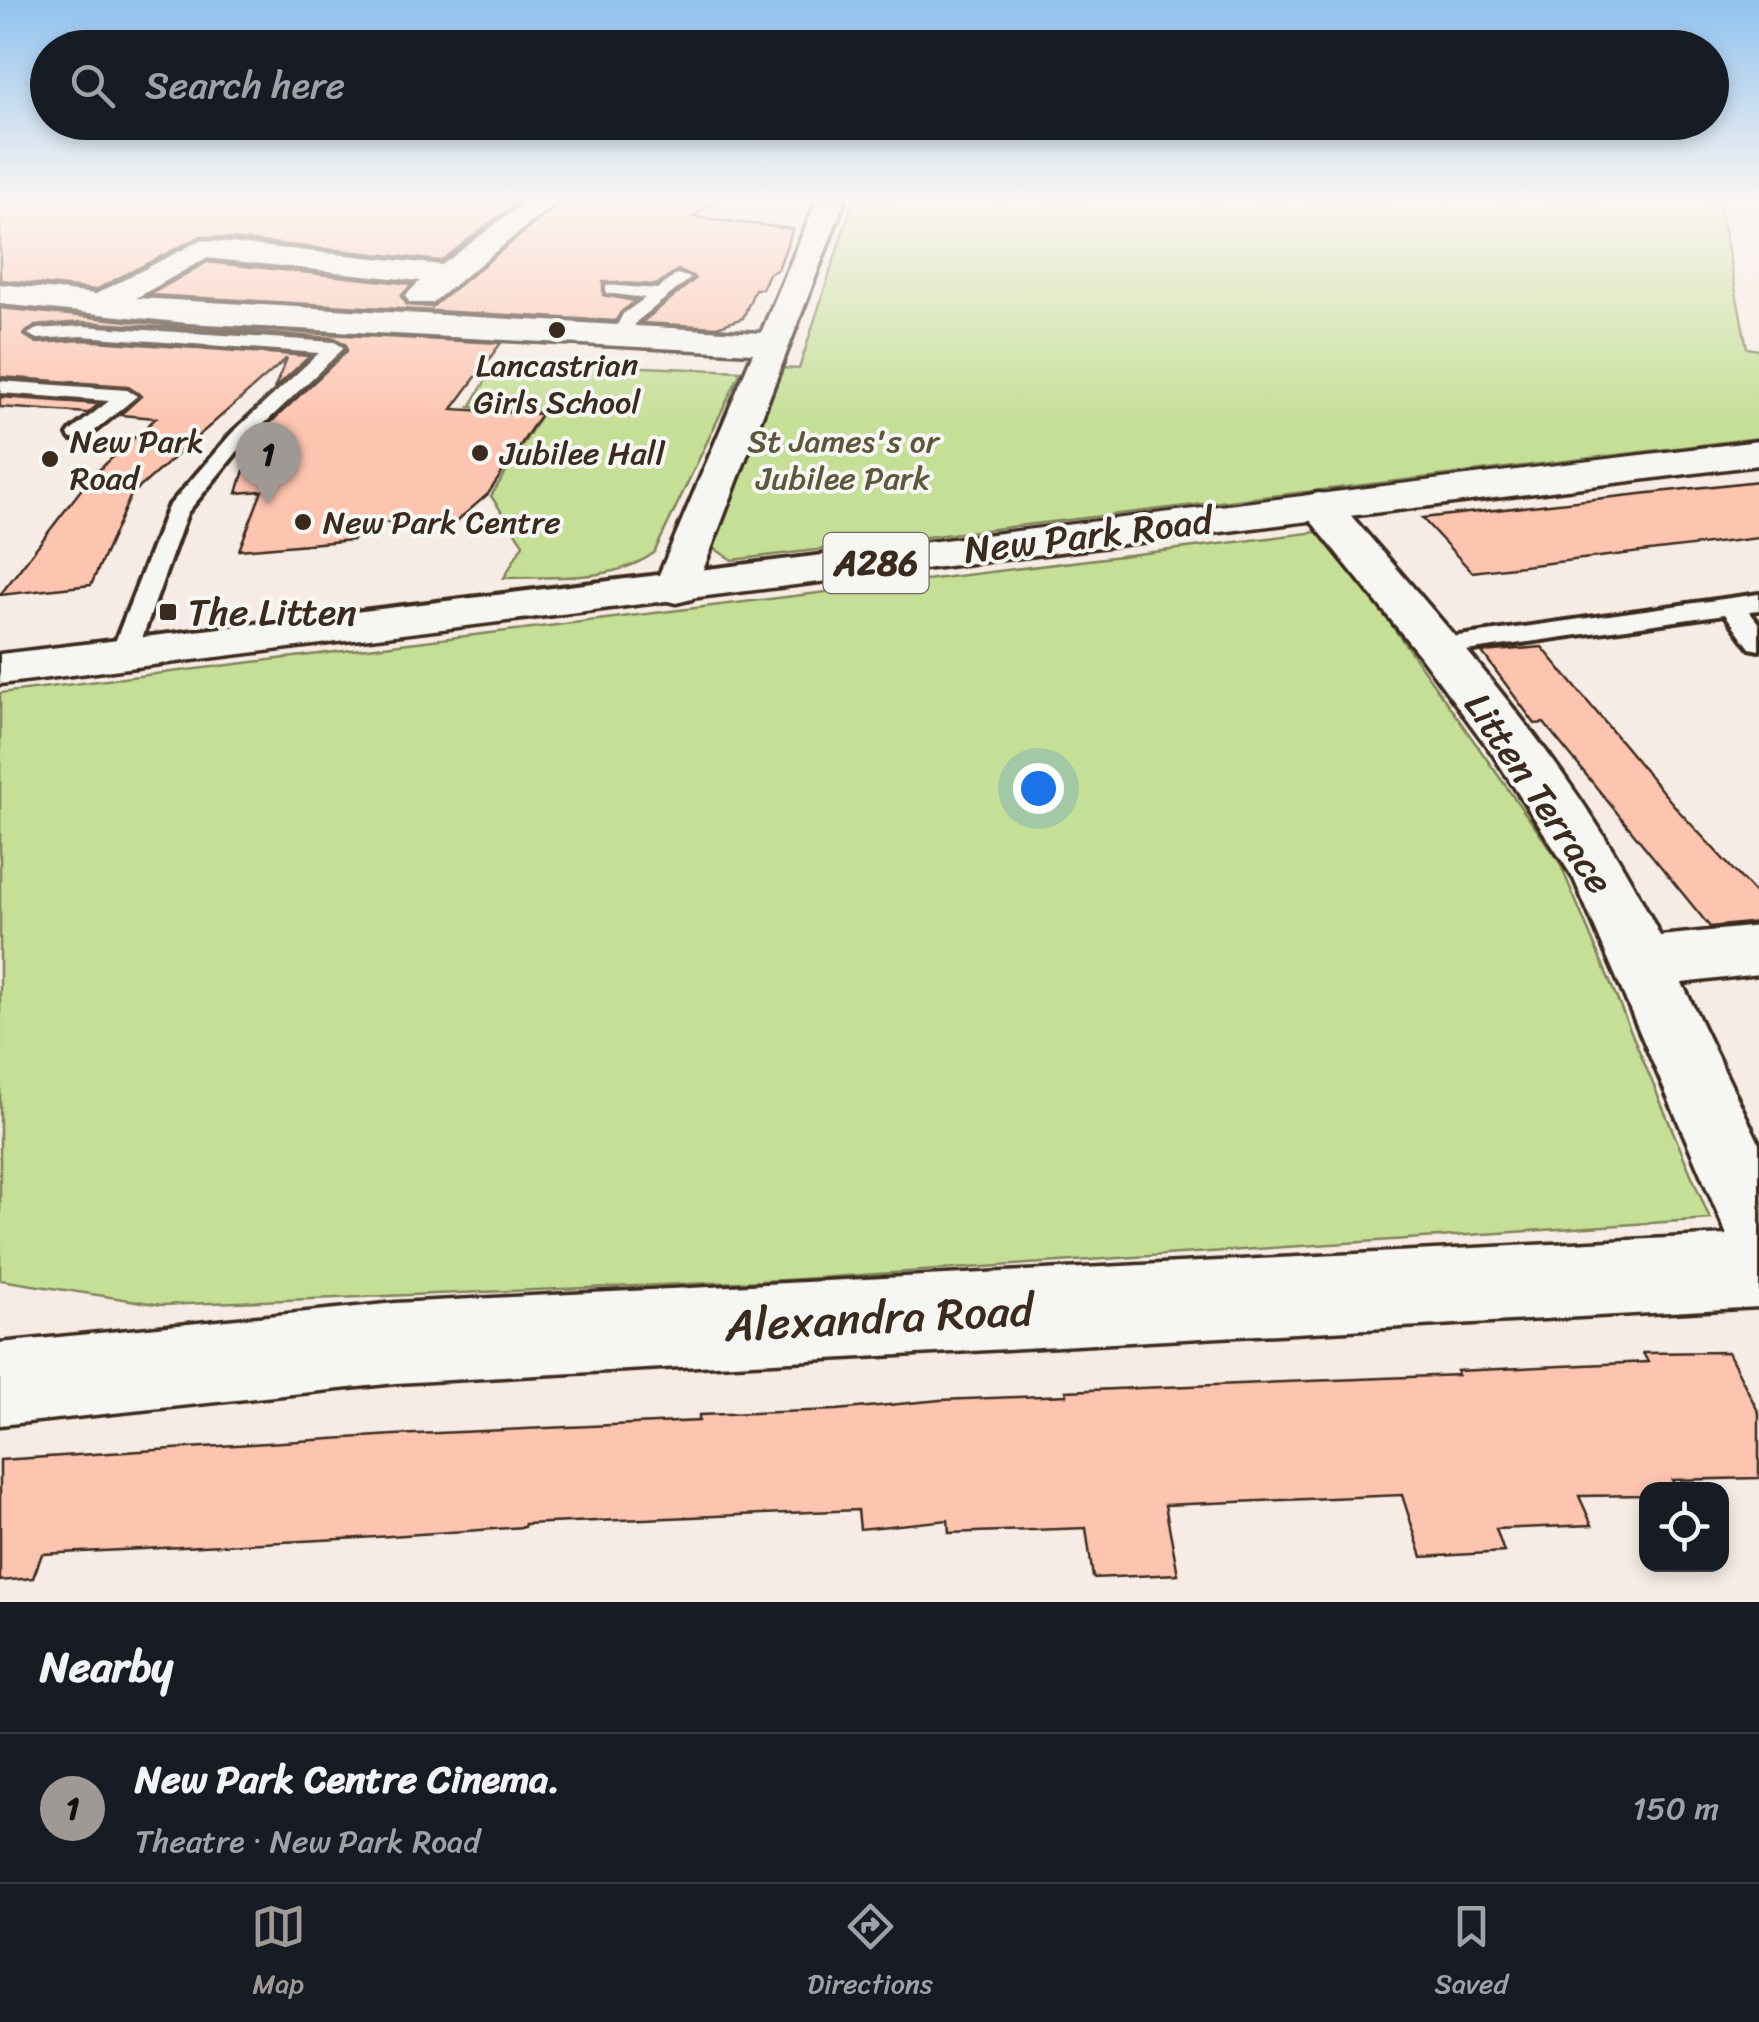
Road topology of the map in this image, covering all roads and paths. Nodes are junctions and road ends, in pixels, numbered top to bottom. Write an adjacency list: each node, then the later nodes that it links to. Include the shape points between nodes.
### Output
1 (155, 275): 8 (street)
2 (447, 275): 9 (street)
3 (794, 275): 12 (street)
4 (683, 278): 7 (lane)
5 (612, 289): 7 (lane)
6 (0, 294): 8 (street)
7 (661, 295): 11 (lane, via 629,318)
8 (100, 305): 9 (street)
9 (389, 323): 11 (street)
10 (37, 334): 22 (lane, via 82,331 335,348 239,436 176,512)
11 (619, 338): 12 (street)
12 (771, 344): 17 (street)
13 (1, 387): 14 (lane, via 127,396)
14 (78, 435)
15 (1759, 453): 16 (street, New Park Road / A286)
16 (1318, 505): 17 (street, New Park Road / A286); 21 (street, Litten Terrace)
17 (676, 590): 22 (street, New Park Road / A286)
18 (1759, 602): 19 (lane)
19 (1732, 606): 20 (lane); 21 (lane)
20 (1759, 642)
21 (1438, 647): 25 (street, Litten Terrace, via 1600,873)
22 (123, 655): 23 (street, New Park Road / A286)
23 (0, 669)
24 (1759, 950): 25 (street)
25 (1641, 963): 26 (street, Litten Terrace)
26 (1759, 1222)
27 (1759, 1270): 28 (street, Alexandra Road, via 396,1343)
28 (0, 1384)

